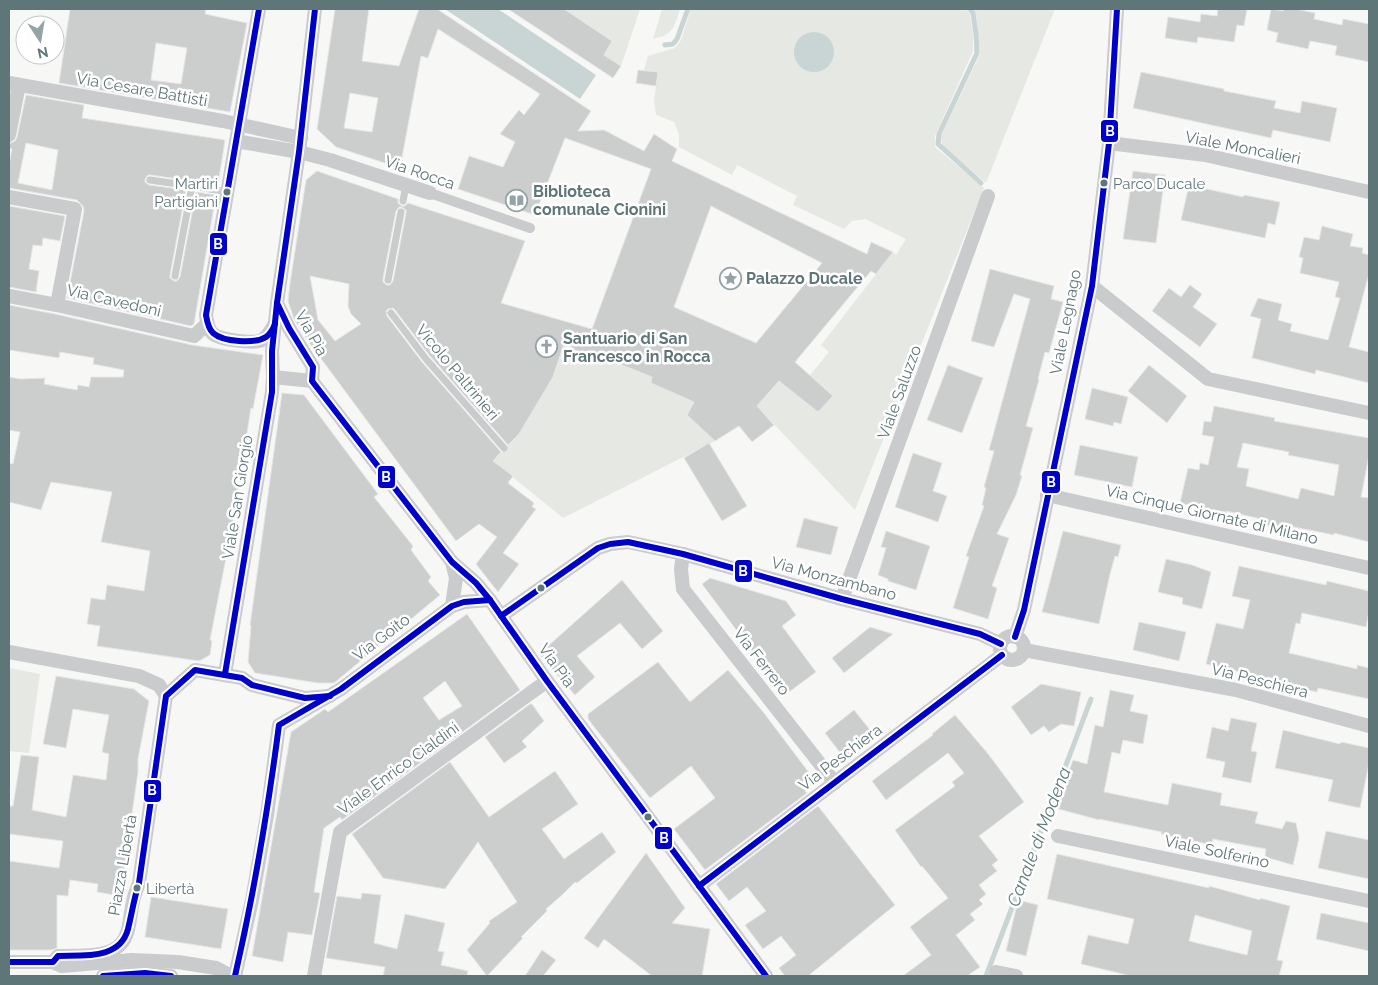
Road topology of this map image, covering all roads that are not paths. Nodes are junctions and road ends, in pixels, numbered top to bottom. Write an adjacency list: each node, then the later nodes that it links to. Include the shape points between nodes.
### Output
1 (260, 9): 5 (street)
2 (315, 9): 9 (street, Viale San Giorgio)
3 (1117, 9): 8 (street, Viale Legnago)
4 (14, 84): 5 (street, Via Cesare Battisti); 6 (street)
5 (239, 124): 7 (street); 9 (street, Via Cesare Battisti)
6 (9, 135)
7 (236, 141): 9 (street); 13 (street)
8 (1109, 143): 14 (street, Viale Moncalieri, via 1205,155); 23 (street, Viale Legnago)
9 (300, 145): 11 (street, Via Rocca, via 330,160); 25 (street, Viale San Giorgio)
10 (150, 180): 12 (lane)
11 (406, 185): 15 (street, Via Rocca); 18 (lane)
12 (192, 186): 13 (lane); 21 (lane, via 183,248)
13 (228, 192): 28 (street, via 213,253 206,315)
14 (1369, 192)
15 (430, 193): 20 (street, Via Rocca)
16 (988, 196): 38 (street, Viale Saluzzo)
17 (9, 198): 26 (street, via 76,209)
18 (402, 201)
19 (401, 212): 22 (lane)
20 (530, 228)
21 (175, 276)
22 (388, 280)
23 (1092, 286): 32 (street, via 1208,379); 34 (street, Viale Legnago)
24 (9, 296): 26 (street, Via Cavedoni)
25 (277, 303): 29 (street, Viale San Giorgio); 31 (street, Via Pia, via 288,328 313,367)
26 (58, 305): 28 (street, Via Cavedoni, via 194,336)
27 (392, 313): 33 (lane, Vicolo Paltrinieri, via 426,360)
28 (208, 324): 29 (street, via 219,338 255,342 270,334)
29 (275, 324): 30 (street, Viale San Giorgio)
30 (273, 377): 31 (street, Via Pia); 46 (street, Viale San Giorgio)
31 (312, 381): 36 (street, Via Pia)
32 (1369, 413)
33 (504, 448)
34 (1047, 495): 37 (street, Via Cinque Giornate di Milano); 42 (street, Viale Legnago, via 1024,610)
35 (683, 554): 38 (street, Via Monzambano); 41 (street, Via Monzambano, via 628,542 598,548); 51 (street, Via Ferrero, via 683,589)
36 (452, 562): 39 (street, Via Pia); 40 (street, via 456,578)
37 (1369, 568)
38 (842, 599): 43 (street, Via Monzambano, via 980,634)
39 (490, 600): 40 (street, Via Goito); 41 (street, Via Pia)
40 (452, 606): 49 (street, Via Goito)
41 (501, 616): 47 (street, Via Pia)
42 (1014, 637): 43 (street, Via Peschiera, via 1006,638); 44 (street, via 1022,642)
43 (1001, 650): 44 (street, via 1007,659 1015,660); 51 (street, Via Peschiera)
44 (1024, 650): 50 (street, Via Peschiera, via 1236,690)
45 (9, 652): 48 (street, via 139,676 159,685)
46 (225, 674): 48 (street, via 195,670); 49 (street, via 242,678 252,685 306,698)
47 (547, 681): 53 (street, Via Pia); 62 (street, Viale Enrico Cialdini, via 340,832)
48 (166, 696): 56 (street, Piazza Libertà, via 139,883 128,930 115,949 99,954 58,956)
49 (330, 696): 61 (street, via 279,725 267,815)
50 (1369, 726)
51 (835, 783): 53 (street, Via Peschiera)
52 (1058, 836): 54 (street, Viale Solferino)
53 (699, 886): 63 (street, Via Pia)
54 (1369, 901)
55 (9, 962): 56 (street)
56 (53, 962): 60 (street, via 62,966 132,960 178,962 216,968)
57 (996, 972): 64 (street)
58 (103, 976): 59 (street, via 145,973)
59 (171, 976)
60 (231, 976)
61 (235, 976)
62 (314, 976)
63 (766, 976)
64 (1016, 976)

